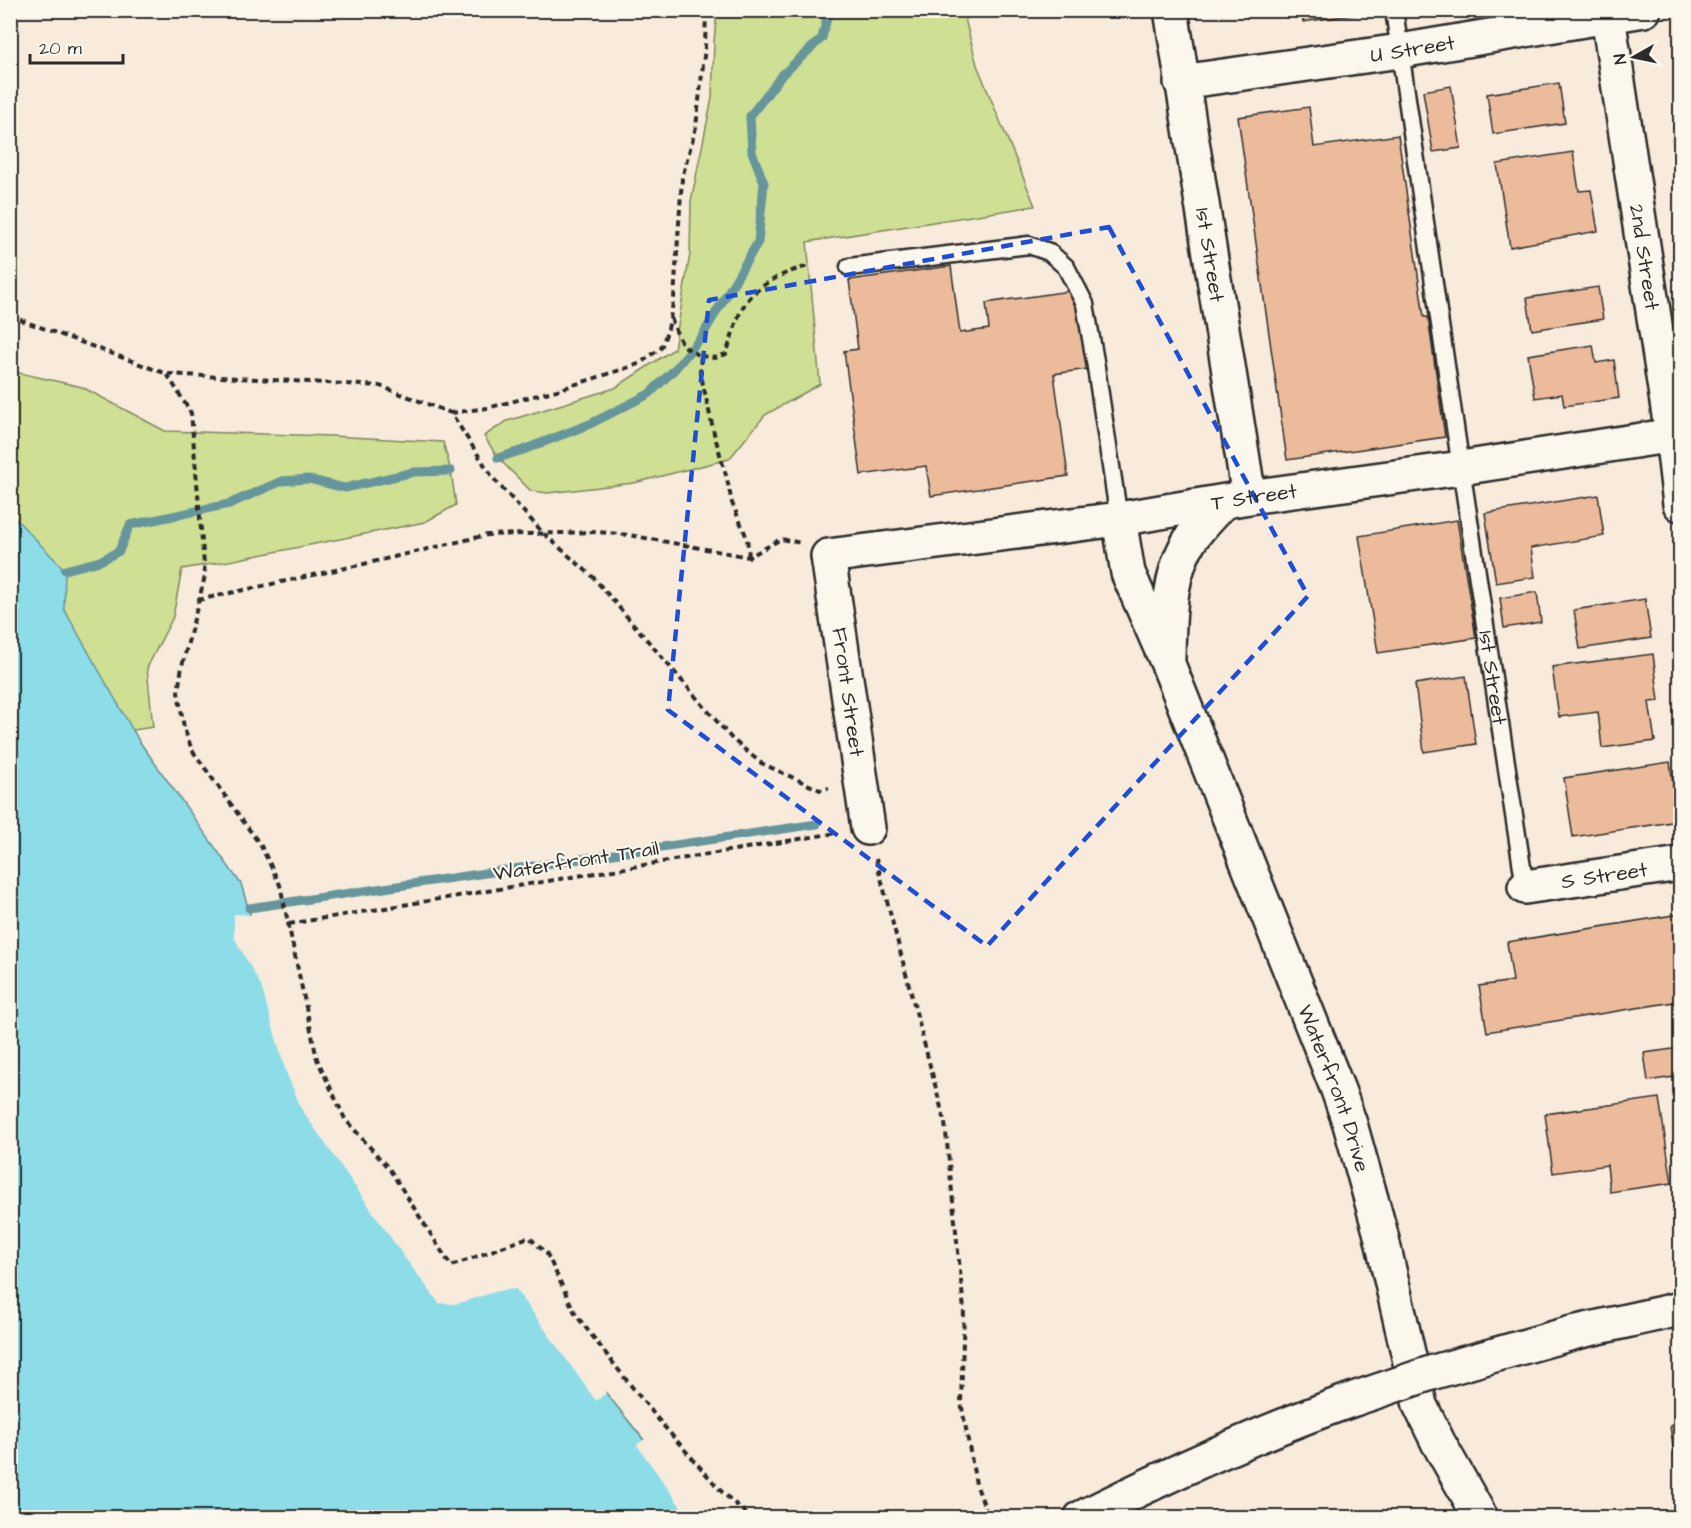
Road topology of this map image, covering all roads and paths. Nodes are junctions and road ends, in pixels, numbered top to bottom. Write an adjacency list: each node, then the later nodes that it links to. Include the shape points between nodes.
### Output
1 (706, 10): 11 (path, via 696,127 682,178)
2 (1171, 10): 7 (street, 1st Street)
3 (1394, 10): 6 (lane, 1st Street)
4 (1644, 10): 5 (street, U Street)
5 (1608, 14): 6 (street, U Street); 15 (street, 2nd Street)
6 (1400, 51): 7 (street, U Street); 16 (lane, 1st Street)
7 (1182, 82): 17 (street, 1st Street)
8 (809, 266): 12 (path, via 781,275 754,294 741,311 726,354 715,358)
9 (849, 267): 19 (lane, via 1029,245 1049,252 1066,267 1085,304)
10 (10, 316): 13 (path)
11 (670, 317): 12 (path, via 688,351); 14 (path, via 661,348 639,364 561,389)
12 (701, 356): 22 (path, via 700,371 714,434 732,503 747,538)
13 (167, 374): 14 (path, via 380,386); 23 (path, via 191,413 205,576)
14 (452, 413): 20 (path, via 493,478)
15 (1676, 435): 16 (street, T Street); 18 (street, 2nd Street)
16 (1461, 468): 17 (street, T Street); 28 (lane, 1st Street)
17 (1236, 500): 19 (street, T Street); 24 (street, Waterfront Drive, via 1191,538 1176,568)
18 (1680, 504)
19 (1119, 519): 21 (street, T Street); 24 (street, Waterfront Drive, via 1128,573)
20 (543, 533): 22 (path, via 629,535); 23 (path, via 486,535); 25 (path, via 592,577 732,739 760,763 820,790)
21 (828, 556): 22 (path, via 781,539); 25 (street, Front Street)
22 (749, 557)
23 (198, 600): 29 (path, via 178,692 184,728 192,750 261,846 280,885)
24 (1167, 664): 34 (street, Waterfront Drive, via 1350,1124 1380,1231 1420,1405)
25 (862, 781): 26 (street, Front Street)
26 (868, 828): 29 (path, Waterfront Trail); 32 (path, via 945,1123 964,1310 961,1402 976,1484)
27 (1680, 864): 28 (street, S Street)
28 (1526, 887)
29 (289, 924): 31 (path, via 317,1059 345,1119 390,1170 451,1266 529,1237 547,1254 576,1315 624,1377 722,1492)
30 (1680, 1309): 33 (street, bridge, via 1572,1333 1434,1372 1327,1408 1214,1454)
31 (751, 1518)
32 (989, 1518)
33 (1081, 1518)
34 (1481, 1518)

